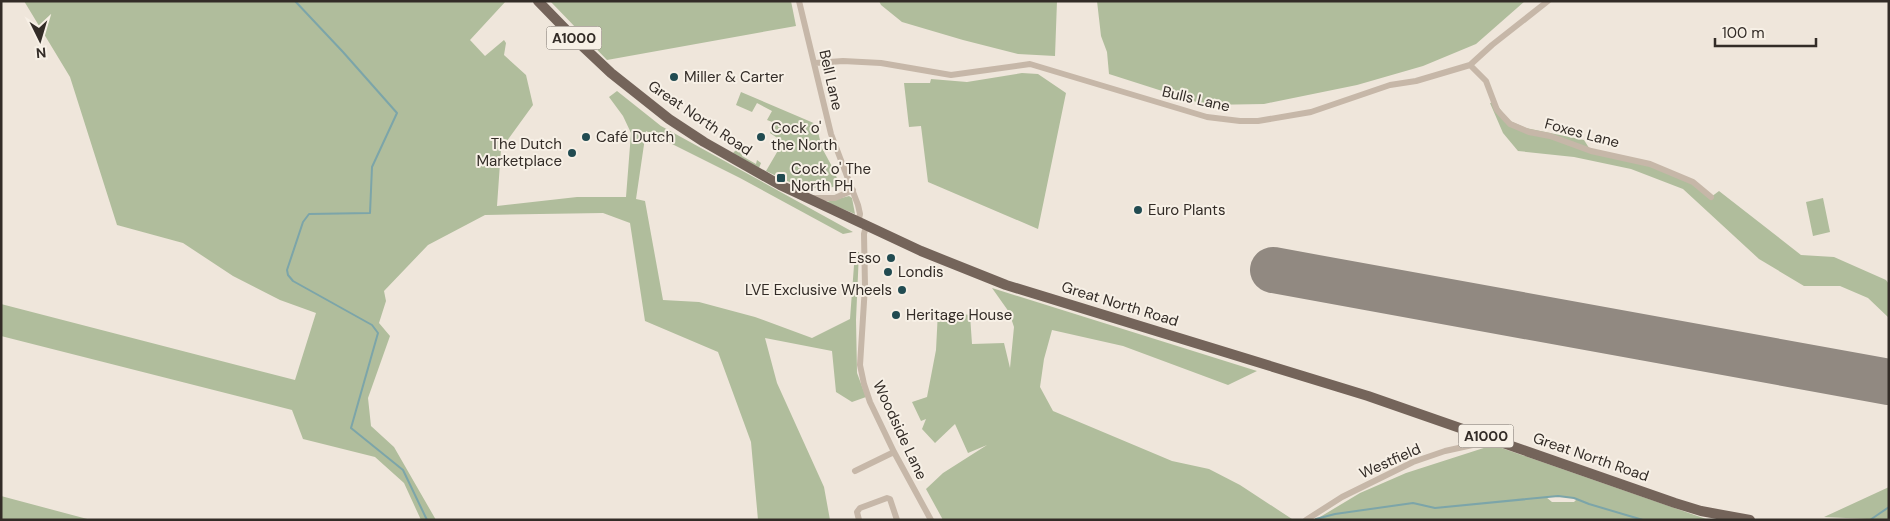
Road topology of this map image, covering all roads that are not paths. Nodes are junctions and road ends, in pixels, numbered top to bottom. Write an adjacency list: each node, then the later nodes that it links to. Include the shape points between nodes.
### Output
1 (538, 1): 8 (main road, Great North Road / A1000, via 611,73 669,118 727,156)
2 (799, 1): 4 (street, Bell Lane)
3 (1548, 1): 5 (street, Bulls Lane)
4 (815, 63): 5 (street, Bulls Lane, via 880,63 951,74 1030,64 1152,102 1240,121 1311,112 1390,86); 6 (street, Bell Lane, via 831,134)
5 (1470, 65): 7 (street, Foxes Lane, via 1486,81 1496,110 1510,124 1591,151 1650,164 1693,182)
6 (853, 190): 8 (street, via 835,198); 9 (street, Bell Lane)
7 (1711, 197)
8 (806, 198): 9 (main road, Great North Road / A1000)
9 (862, 225): 10 (main road, Great North Road / A1000, via 1006,285 1368,396); 11 (street, Woodside Lane, via 866,286 860,365 870,402)
10 (1488, 437): 16 (street, Westfield, via 1477,444 1412,462 1342,496); 17 (main road, Great North Road / A1000, via 1675,503)
11 (894, 452): 12 (street); 15 (street, Woodside Lane)
12 (855, 471)
13 (859, 520): 14 (street, via 860,508 887,498 892,502)
14 (897, 520)
15 (930, 520)
16 (1306, 520)
17 (1750, 520)

